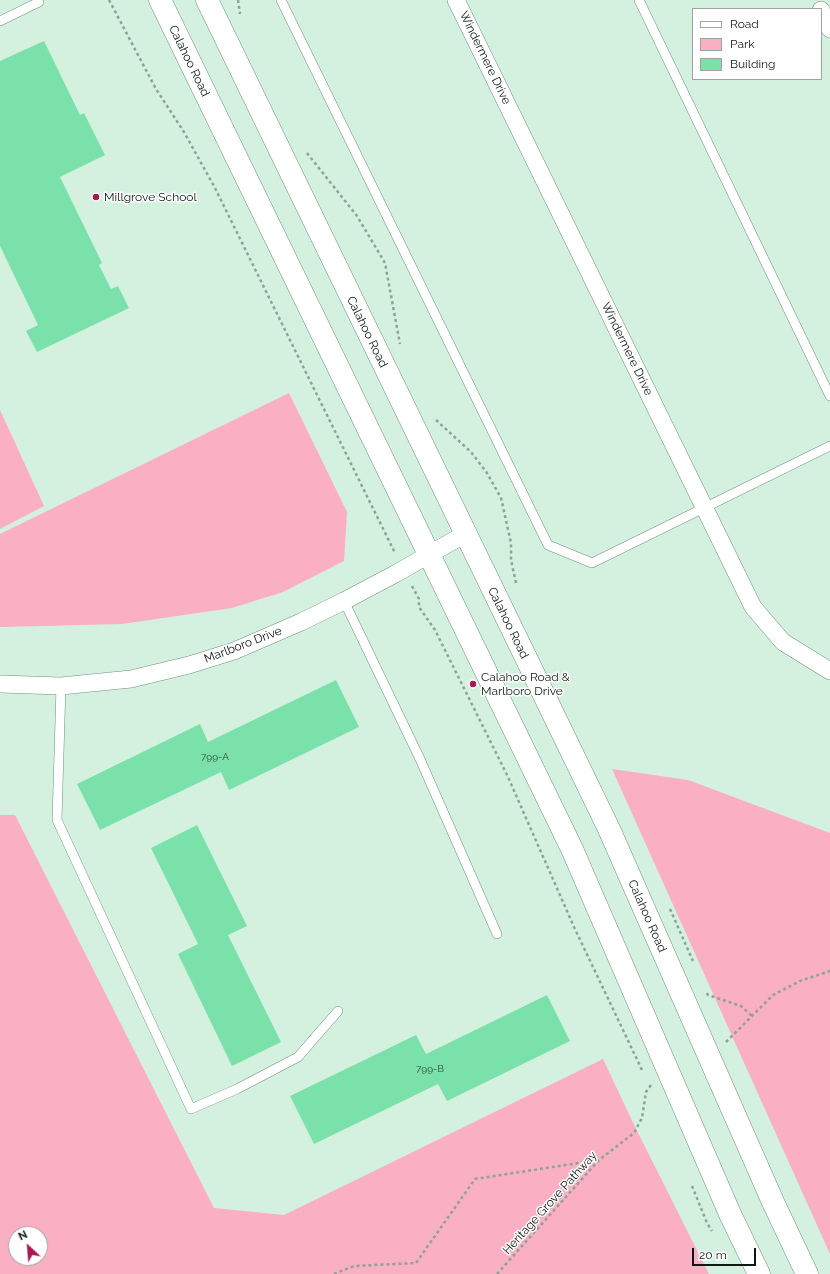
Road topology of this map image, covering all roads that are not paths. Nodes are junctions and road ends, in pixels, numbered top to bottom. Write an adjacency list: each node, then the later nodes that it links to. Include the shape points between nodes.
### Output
1 (160, 0): 14 (main road, Calahoo Road)
2 (207, 0): 13 (main road, Calahoo Road)
3 (281, 0): 12 (lane, via 548,545 592,563)
4 (456, 0): 12 (street, Windermere Drive)
5 (640, 0): 10 (lane)
6 (39, 2): 8 (lane)
7 (822, 12): 9 (street)
8 (0, 21)
9 (830, 29)
10 (830, 396)
11 (830, 446): 12 (lane)
12 (705, 508): 16 (street, Windermere Drive, via 753,607 783,642)
13 (465, 534): 14 (street, Marlboro Drive); 22 (main road, Calahoo Road, via 608,829)
14 (429, 555): 15 (street, Marlboro Drive); 21 (main road, Calahoo Road, via 572,849 730,1214)
15 (344, 601): 18 (street, Marlboro Drive, via 234,651 189,665 131,679); 19 (lane, via 420,759)
16 (830, 671)
17 (0, 684): 18 (street, Marlboro Drive)
18 (61, 686): 20 (lane, via 58,820 191,1109 298,1057)
19 (497, 934)
20 (338, 1011)
21 (759, 1274)
22 (807, 1274)

